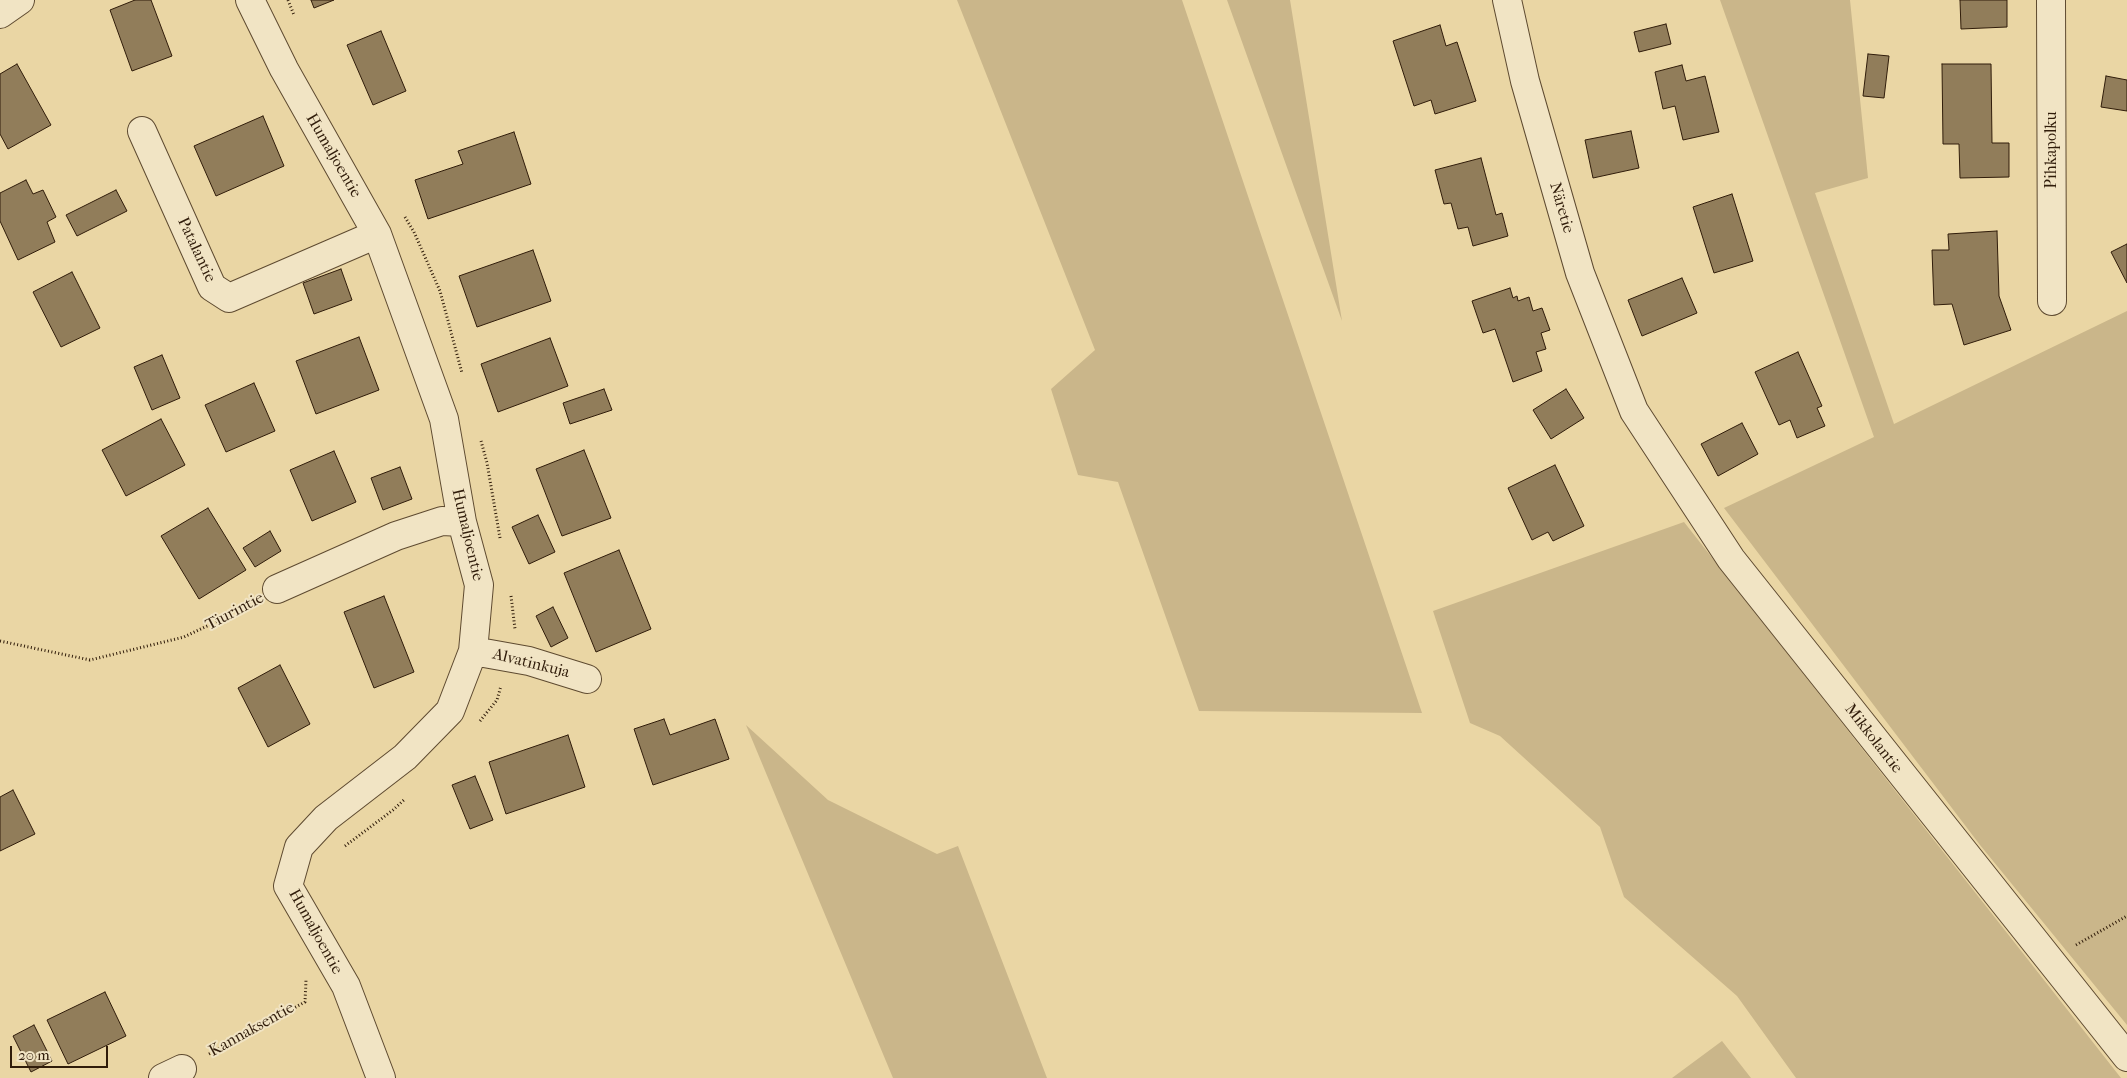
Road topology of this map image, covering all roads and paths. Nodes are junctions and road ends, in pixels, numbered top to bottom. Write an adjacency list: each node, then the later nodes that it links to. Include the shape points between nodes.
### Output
1 (20, 0): 5 (street)
2 (250, 0): 7 (street, Humaljoentie, via 284,70)
3 (1506, 0): 9 (street, Näretie, via 1580,273)
4 (2051, 0): 8 (street, Pihkapolku)
5 (0, 14)
6 (142, 131): 7 (street, Patalantie, via 212,286 229,298)
7 (377, 234): 10 (street, Humaljoentie, via 444,419)
8 (2052, 301)
9 (1634, 411): 16 (street, Mikkolantie, via 1731,559)
10 (462, 522): 11 (street, Tiurintie, via 442,521 396,536); 13 (street, Humaljoentie, via 479,584)
11 (277, 589): 12 (path, Tiurintie, via 243,610 184,637 90,660)
12 (0, 640)
13 (473, 651): 14 (street, Alvatinkuja, via 529,661); 20 (street, Humaljoentie, via 450,711 405,757 326,818 298,847 288,886 346,986)
14 (588, 679)
15 (2127, 916): 16 (path)
16 (2050, 961): 18 (street, Mikkolantie)
17 (306, 977): 19 (path, Kannaksentie, via 305,1002)
18 (2127, 1056)
19 (173, 1073)
20 (381, 1078)

